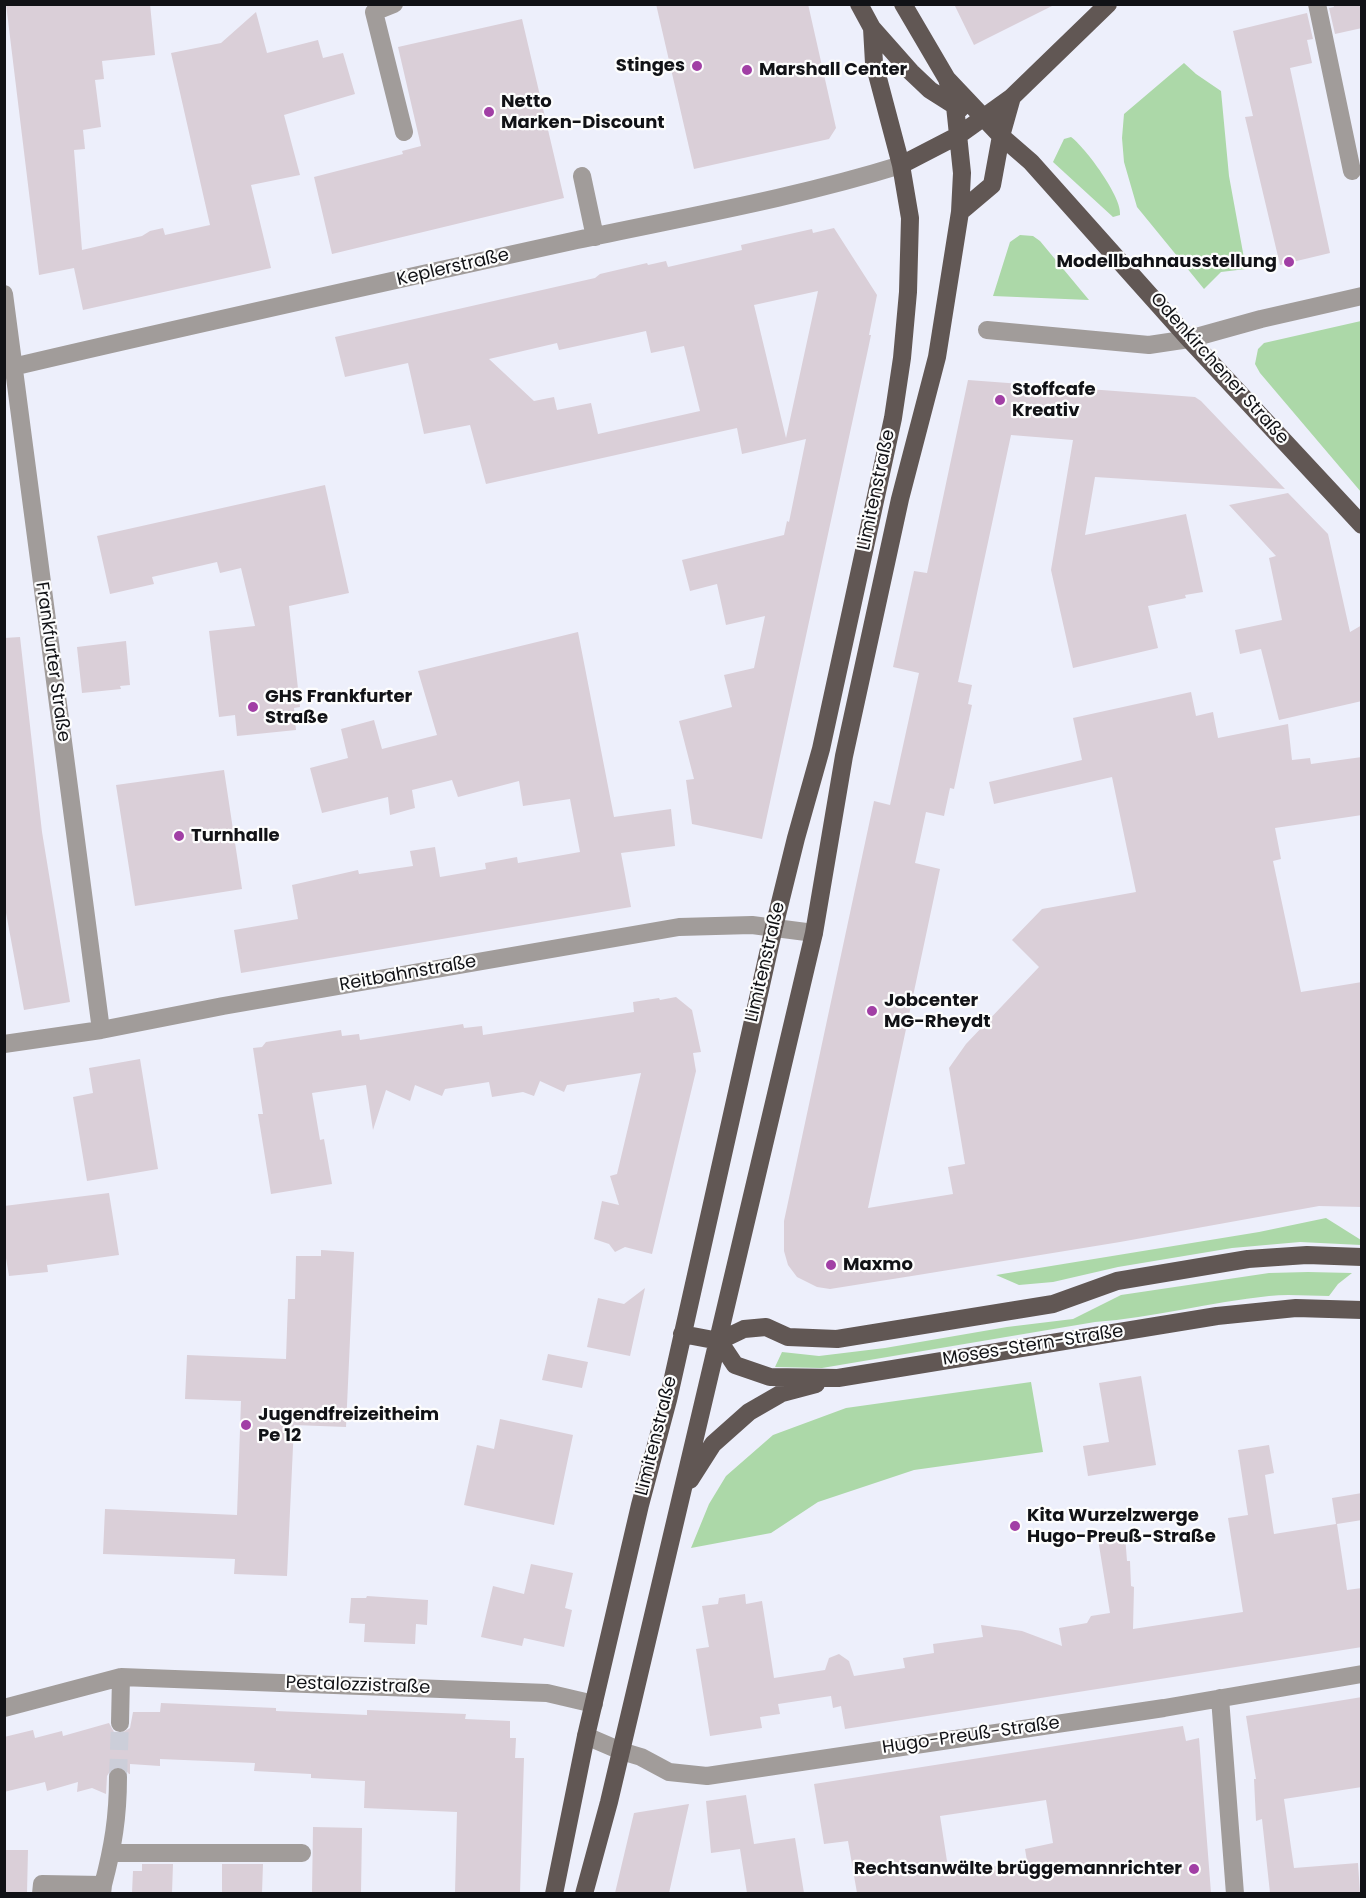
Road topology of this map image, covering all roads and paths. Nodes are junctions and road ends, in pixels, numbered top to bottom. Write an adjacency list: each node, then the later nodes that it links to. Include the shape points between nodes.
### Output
1 (394, 4): 11 (street, via 374,12)
2 (859, 4): 6 (main road, Odenkirchener Straße)
3 (903, 4): 7 (main road, Odenkirchener Straße)
4 (1108, 4): 8 (main road)
5 (1317, 4): 15 (street)
6 (872, 28): 9 (main road, Odenkirchener Straße, via 930,90); 14 (main road, Limitenstraße, via 874,63)
7 (947, 79): 9 (main road, Odenkirchener Straße); 10 (main road, Odenkirchener Straße)
8 (1012, 97): 10 (main road); 13 (main road)
9 (955, 106): 10 (main road, Odenkirchener Straße); 12 (main road, Odenkirchener Straße)
10 (982, 119): 12 (main road); 13 (main road, Odenkirchener Straße)
11 (404, 132)
12 (959, 135): 13 (main road); 14 (main road); 17 (main road, Limitenstraße)
13 (1001, 136): 17 (main road, via 992,185); 22 (main road, Odenkirchener Straße, via 1030,162)
14 (901, 165): 18 (street, Keplerstraße, via 860,178); 25 (main road, Limitenstraße, via 910,218 909,292 893,418 821,749)
15 (1353, 171)
16 (582, 176): 18 (street)
17 (960, 212): 26 (main road, Limitenstraße, via 937,357 900,499 846,746)
18 (595, 237): 23 (street, Keplerstraße)
19 (4, 294): 23 (street, Frankfurter Straße)
20 (1362, 296): 22 (street)
21 (987, 330): 22 (street, via 1149,345)
22 (1189, 339): 24 (main road, Odenkirchener Straße)
23 (9, 368): 27 (street, Frankfurter Straße)
24 (1362, 525)
25 (774, 927): 26 (street, Reitbahnstraße); 27 (street, Reitbahnstraße, via 679,927); 31 (main road, Limitenstraße)
26 (814, 933): 32 (main road, Limitenstraße)
27 (101, 1030): 28 (street, Reitbahnstraße)
28 (4, 1044)
29 (1362, 1257): 32 (main road, Moses-Stern-Straße, via 1248,1259 1117,1281 1053,1304 837,1339 788,1337 766,1328 744,1329)
30 (1362, 1310): 33 (main road, Moses-Stern-Straße, via 1296,1308 1217,1316)
31 (682, 1334): 32 (main road); 38 (main road, Limitenstraße)
32 (719, 1341): 33 (main road, Moses-Stern-Straße, via 735,1365 770,1377); 34 (main road, Limitenstraße)
33 (838, 1378): 34 (main road, via 782,1393 749,1412 713,1444)
34 (681, 1496): 42 (main road, Limitenstraße)
35 (1362, 1674): 37 (street, Hugo-Preuß-Straße)
36 (121, 1677): 38 (street, Pestalozzistraße, via 547,1694); 39 (street, Pestalozzistraße); 40 (street)
37 (1220, 1698): 42 (street, Hugo-Preuß-Straße, via 707,1776 669,1772); 50 (street)
38 (594, 1704): 41 (main road, Limitenstraße)
39 (4, 1708)
40 (120, 1724)
41 (586, 1736): 42 (street, Hugo-Preuß-Straße); 48 (main road, Limitenstraße)
42 (621, 1751): 49 (main road, Limitenstraße)
43 (118, 1777): 44 (street, via 118,1813)
44 (111, 1853): 45 (street); 46 (street)
45 (302, 1853)
46 (103, 1889): 47 (street, via 42,1884)
47 (41, 1893)
48 (554, 1893)
49 (584, 1893)
50 (1235, 1893)

